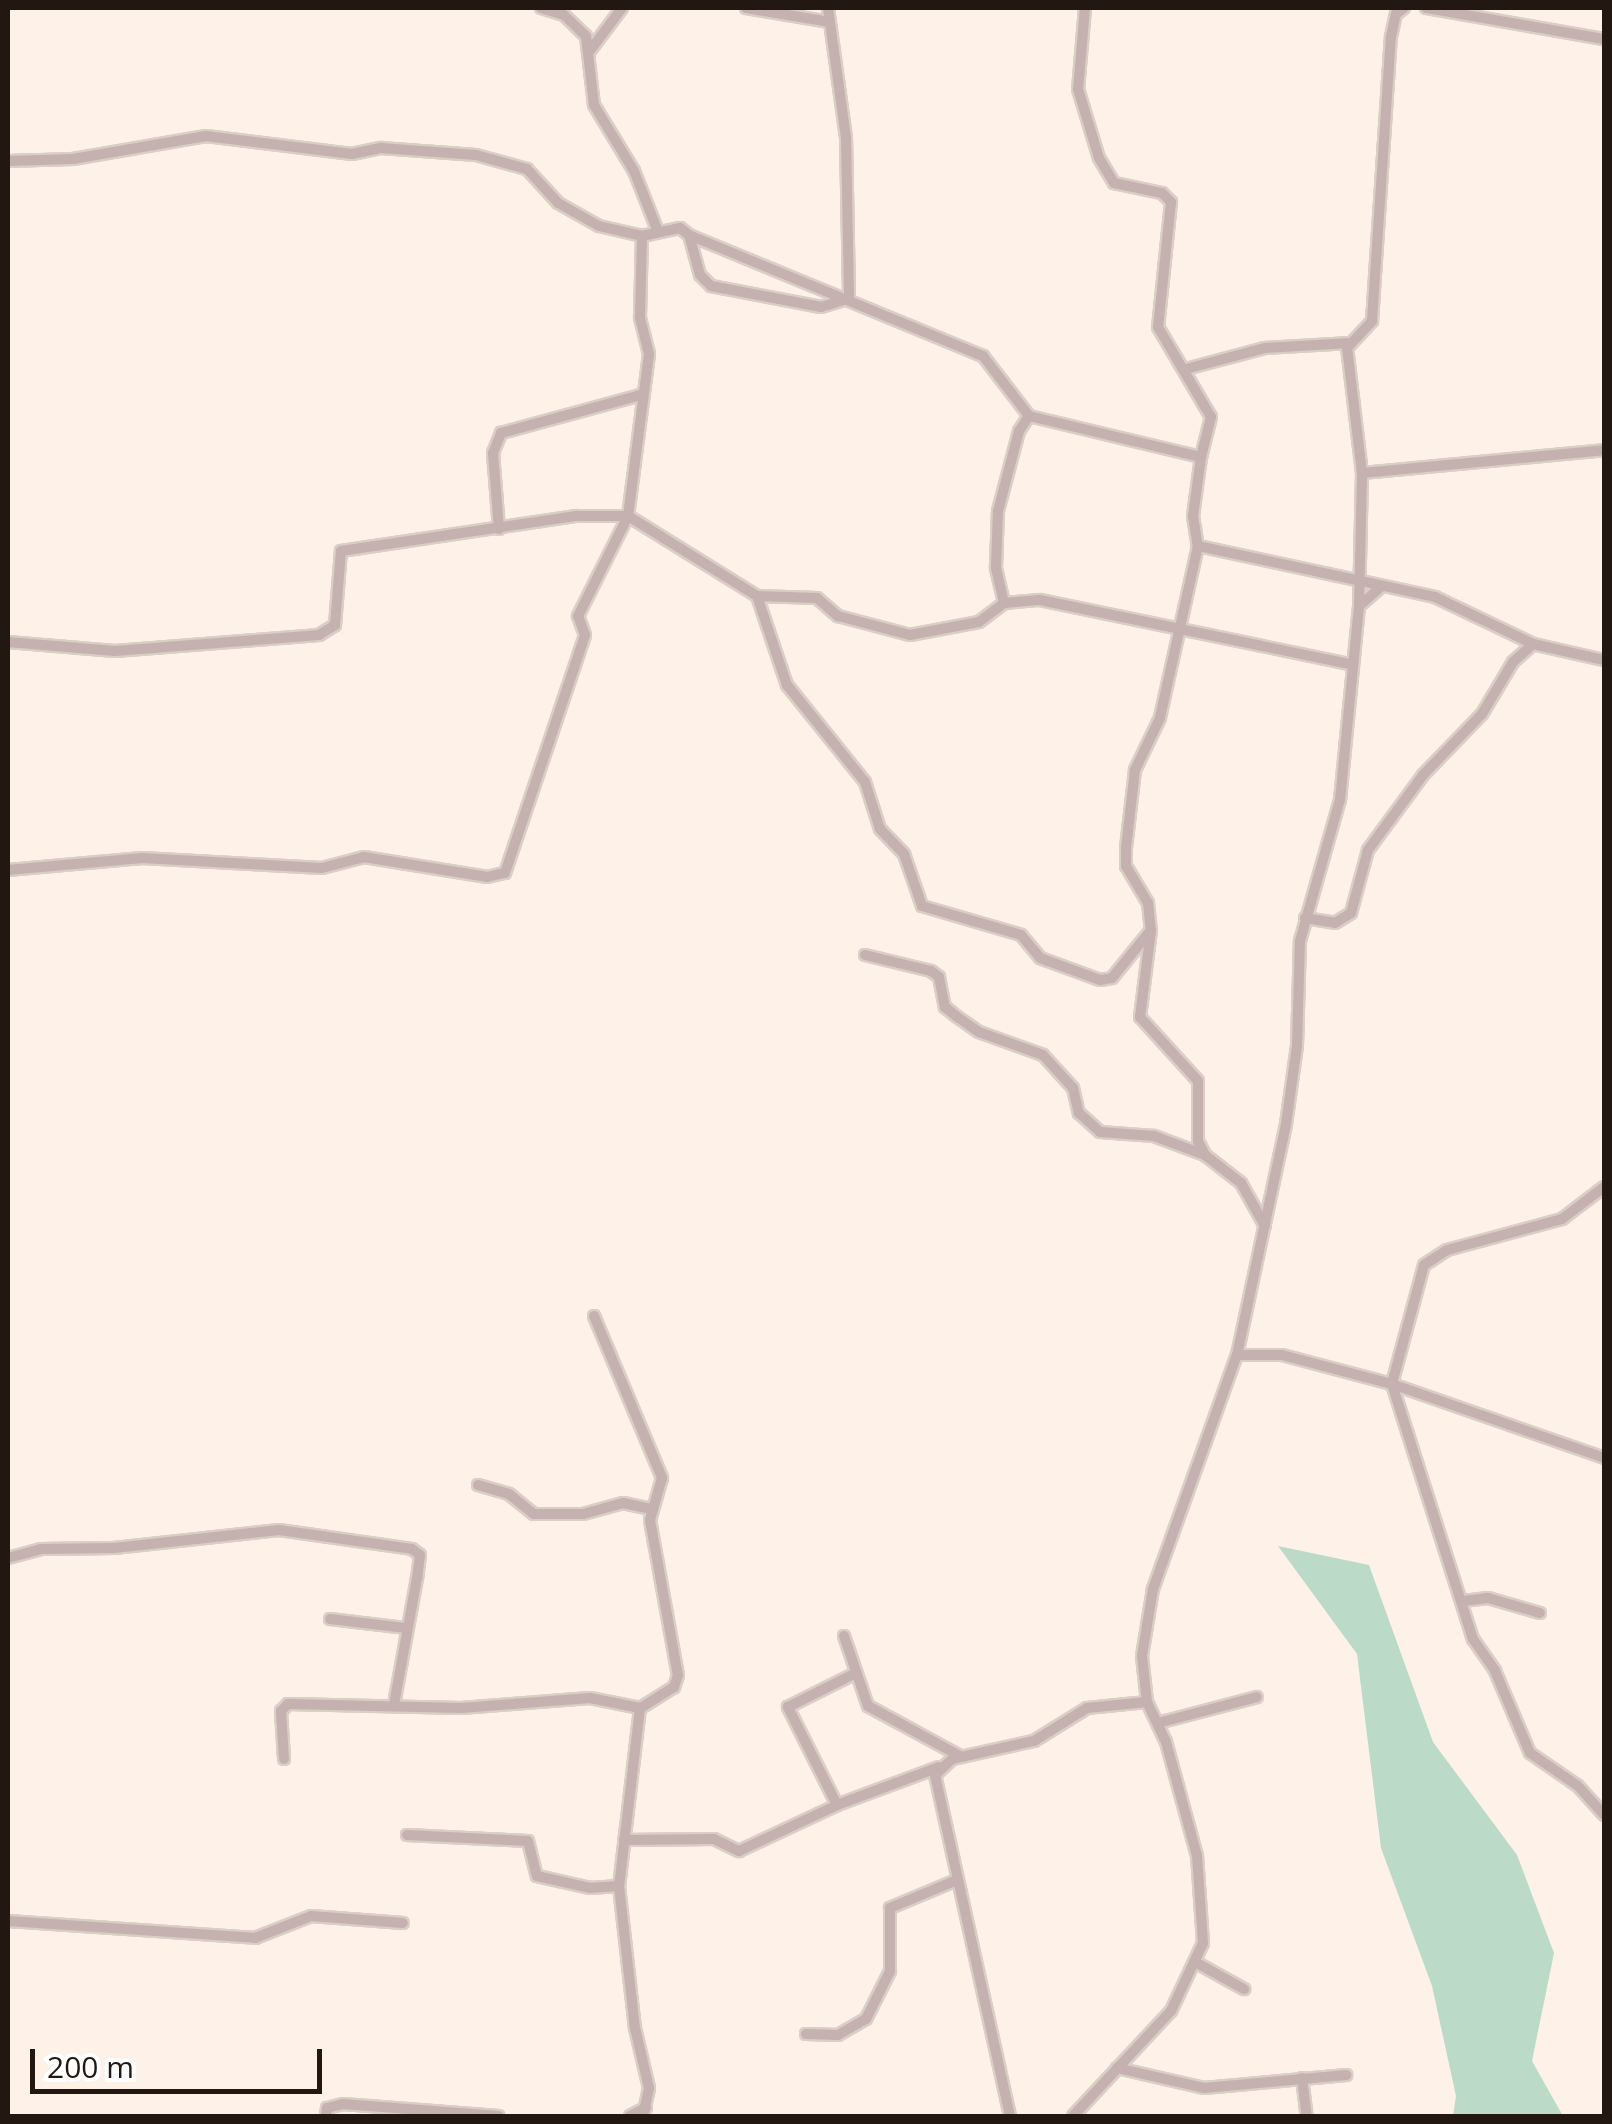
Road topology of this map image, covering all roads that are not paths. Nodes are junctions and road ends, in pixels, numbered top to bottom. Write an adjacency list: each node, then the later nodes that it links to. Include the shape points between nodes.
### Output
1 (541, 8): 11 (street, via 577,24)
2 (622, 8): 11 (street)
3 (746, 8): 9 (street)
4 (828, 8): 9 (street)
5 (1085, 8): 18 (street, via 1078,89 1099,158 1121,188 1162,193 1171,202 1158,328)
6 (1404, 8): 17 (street, via 1391,36 1372,320 1368,332)
7 (1426, 8): 8 (street)
8 (1492, 13): 10 (street)
9 (830, 22): 16 (street, via 846,138)
10 (1604, 39)
11 (588, 52): 13 (street, via 594,105 634,171)
12 (8, 161): 15 (street, via 73,159 206,136 352,154 382,148 476,155 527,168 558,203 599,226)
13 (656, 229): 14 (street, via 674,226); 15 (street)
14 (689, 235): 16 (street); 16 (street, via 696,268 711,286 821,307)
15 (642, 236): 19 (street, via 640,317 649,354)
16 (849, 298): 20 (street, via 983,356)
17 (1350, 343): 18 (street, via 1265,348); 23 (street)
18 (1186, 369): 22 (street, via 1211,417)
19 (641, 395): 24 (street, via 643,433); 25 (street, via 501,433 494,452)
20 (1029, 416): 22 (street); 30 (street, via 1019,430 998,511 996,567)
21 (1604, 450): 23 (street)
22 (1201, 457): 26 (street, via 1193,516)
23 (1362, 473): 27 (street)
24 (628, 516): 25 (street, via 576,516); 29 (street); 37 (street, via 578,616 585,635 506,873 487,877 364,857 322,868 142,858)
25 (498, 529): 33 (street, via 340,551 335,625 319,635 115,651)
26 (1198, 546): 27 (street); 32 (street)
27 (1360, 583): 28 (street); 31 (street)
28 (1382, 586): 31 (street); 34 (street, via 1447,602)
29 (757, 596): 30 (street, via 817,598 838,616 910,636 979,622); 39 (street, via 787,685 865,782 880,829 904,854 922,906 1020,935 1040,958 1100,980 1112,978)
30 (1004, 604): 32 (street, via 1040,600)
31 (1359, 606): 36 (street)
32 (1180, 632): 36 (street); 39 (street, via 1160,718 1135,770 1126,848 1126,866 1148,903)
33 (8, 642)
34 (1534, 644): 35 (street); 38 (street, via 1513,662 1482,714 1423,775 1368,850 1350,913 1335,924)
35 (1604, 660)
36 (1348, 664): 38 (street, via 1340,800)
37 (8, 870)
38 (1305, 918): 43 (street, via 1295,1071)
39 (1151, 930): 41 (street, via 1140,1019 1198,1081 1196,1136)
40 (865, 955): 41 (street, via 931,971 956,1016 979,1032 1043,1055 1073,1088 1078,1113 1100,1132 1154,1136)
41 (1205, 1155): 43 (street, via 1241,1183)
42 (1604, 1187): 46 (street, via 1562,1219 1447,1250 1424,1265)
43 (1265, 1227): 45 (street)
44 (594, 1316): 49 (street, via 661,1474)
45 (1236, 1355): 46 (street, via 1282,1356); 58 (street, via 1153,1589 1142,1656)
46 (1392, 1384): 47 (street); 51 (street)
47 (1604, 1458)
48 (478, 1485): 49 (street, via 510,1494 534,1514 583,1514 623,1503)
49 (652, 1509): 60 (street, via 678,1664 674,1687)
50 (8, 1558): 54 (street, via 61,1546 114,1548 280,1530 356,1539 420,1556)
51 (1463, 1601): 52 (street, via 1488,1598); 66 (street, via 1473,1638 1495,1671 1530,1753)
52 (1540, 1613)
53 (330, 1619): 54 (street)
54 (406, 1628): 59 (street)
55 (844, 1636): 56 (street)
56 (852, 1675): 62 (street, via 868,1706); 65 (street, via 788,1706)
57 (1257, 1697): 61 (street)
58 (1147, 1702): 61 (street); 62 (street, via 1087,1708 1034,1741)
59 (394, 1704): 60 (street, via 462,1708 602,1698); 63 (street, via 288,1704 281,1711)
60 (640, 1708): 68 (street)
61 (1158, 1722): 73 (street, via 1204,1899)
62 (960, 1756): 64 (street)
63 (284, 1759)
64 (939, 1767): 65 (street); 69 (street, via 937,1788)
65 (837, 1804): 68 (street, via 739,1852 714,1839)
66 (1604, 1815)
67 (407, 1835): 70 (street, via 528,1841 537,1876 590,1888)
68 (624, 1840): 70 (street)
69 (957, 1880): 75 (street, via 890,1908 890,1971 866,2019 832,2037); 83 (street)
70 (619, 1886): 79 (street, via 635,2028 649,2088)
71 (8, 1921): 72 (street, via 256,1938 311,1916)
72 (403, 1922)
73 (1197, 1962): 74 (street); 76 (street, via 1171,2011)
74 (1244, 1989)
75 (806, 2034)
76 (1117, 2068): 78 (street, via 1204,2088); 84 (street)
77 (1346, 2075): 78 (street)
78 (1302, 2078): 85 (street)
79 (644, 2112): 82 (street)
80 (326, 2116): 81 (street, via 328,2108 343,2104)
81 (498, 2116)
82 (630, 2116)
83 (1010, 2116)
84 (1072, 2116)
85 (1307, 2116)

